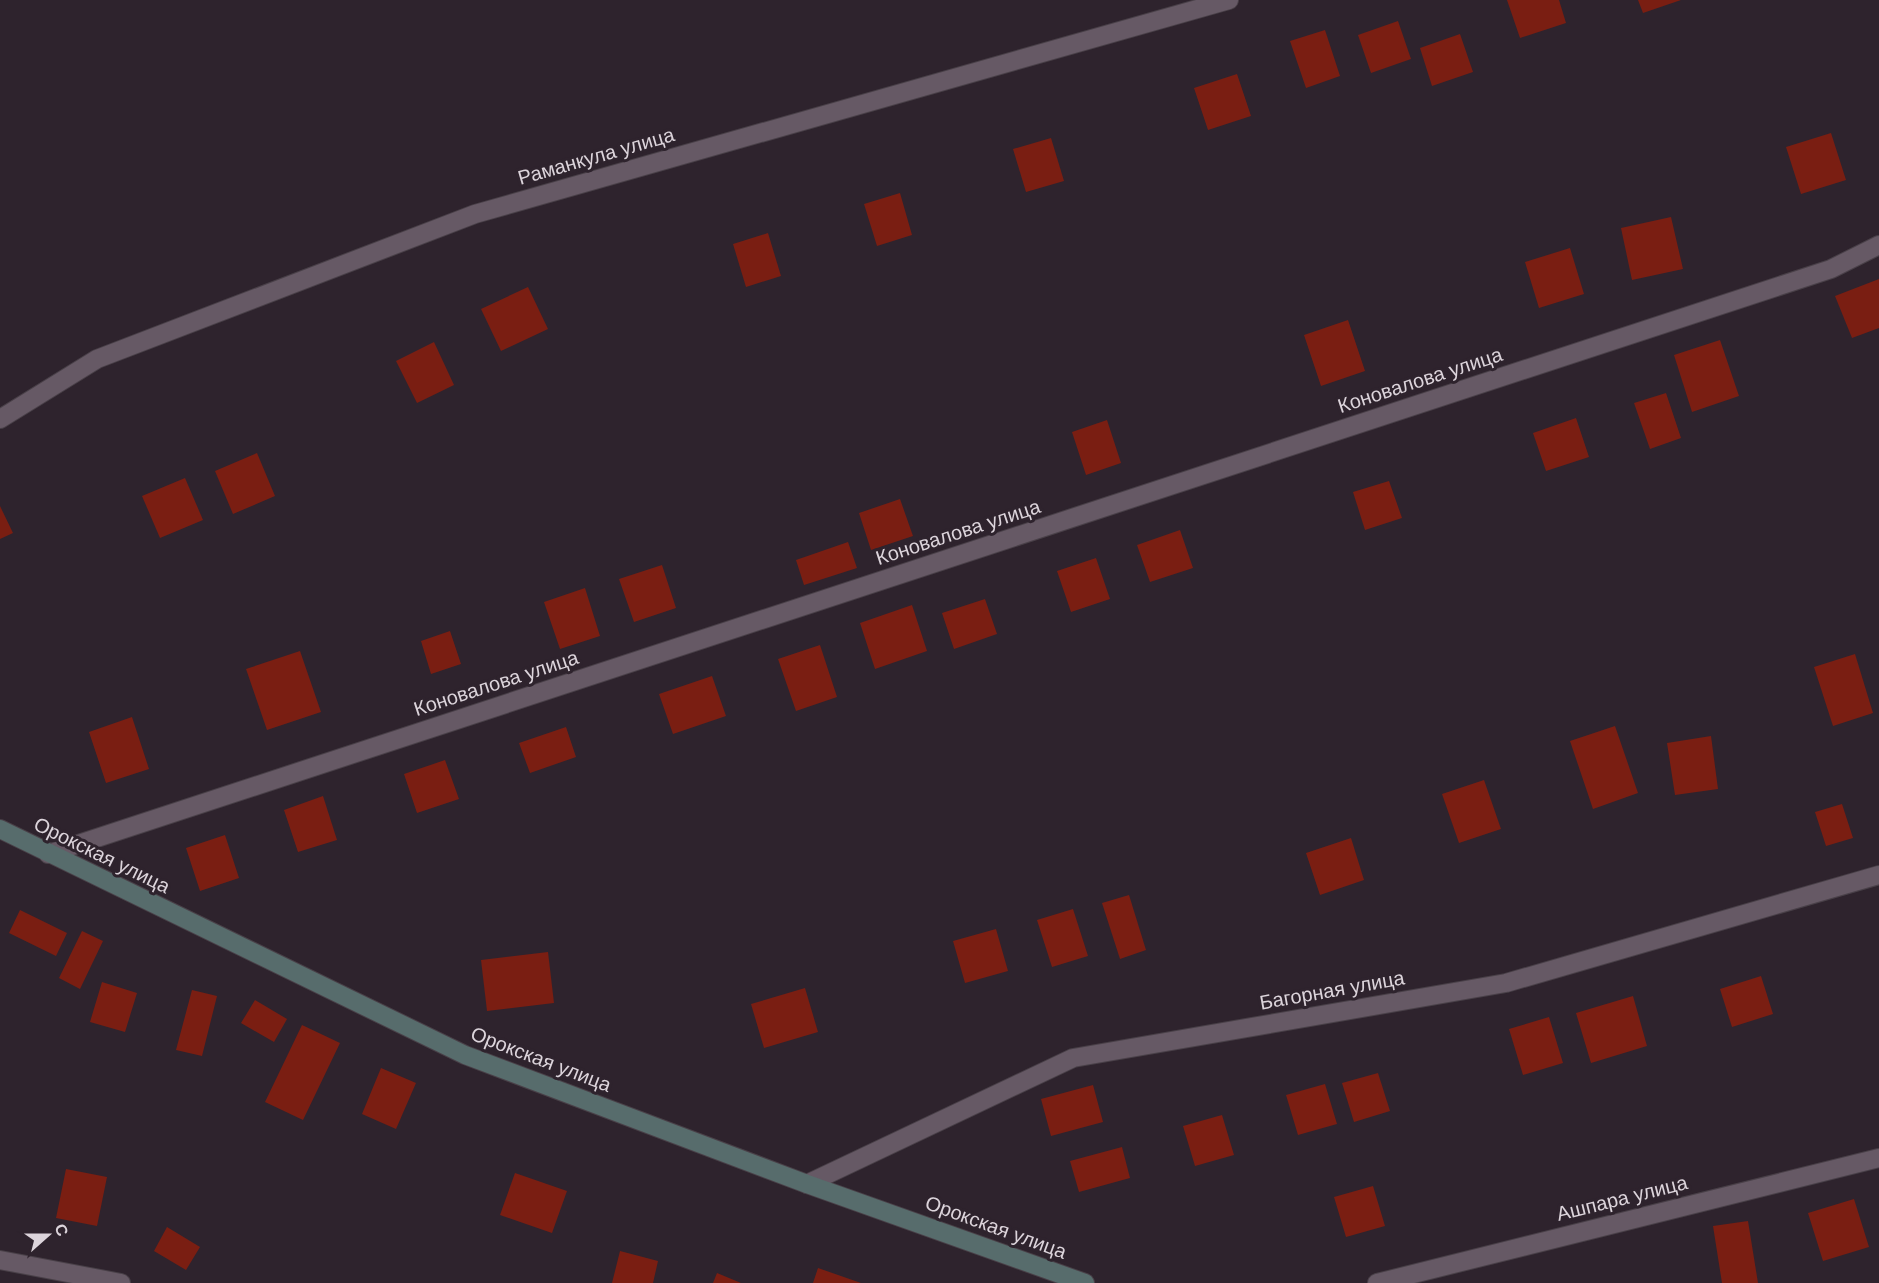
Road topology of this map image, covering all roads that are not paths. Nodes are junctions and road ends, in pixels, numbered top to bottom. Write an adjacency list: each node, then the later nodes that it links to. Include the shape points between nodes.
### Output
1 (1229, 0): 3 (street, Раманкула улица, via 475,214 97,359)
2 (1879, 245): 5 (street, Коновалова улица, via 1832,269)
3 (0, 419)
4 (0, 830): 5 (street, Орокская улица)
5 (48, 854): 8 (street, Орокская улица, via 465,1055)
6 (1879, 875): 8 (street, Багорная улица, via 1506,983 1073,1058)
7 (1879, 1158): 12 (street, Ашпара улица)
8 (807, 1184): 11 (street, Орокская улица)
9 (0, 1260): 10 (street)
10 (121, 1283)
11 (1085, 1283)
12 (1377, 1283)

